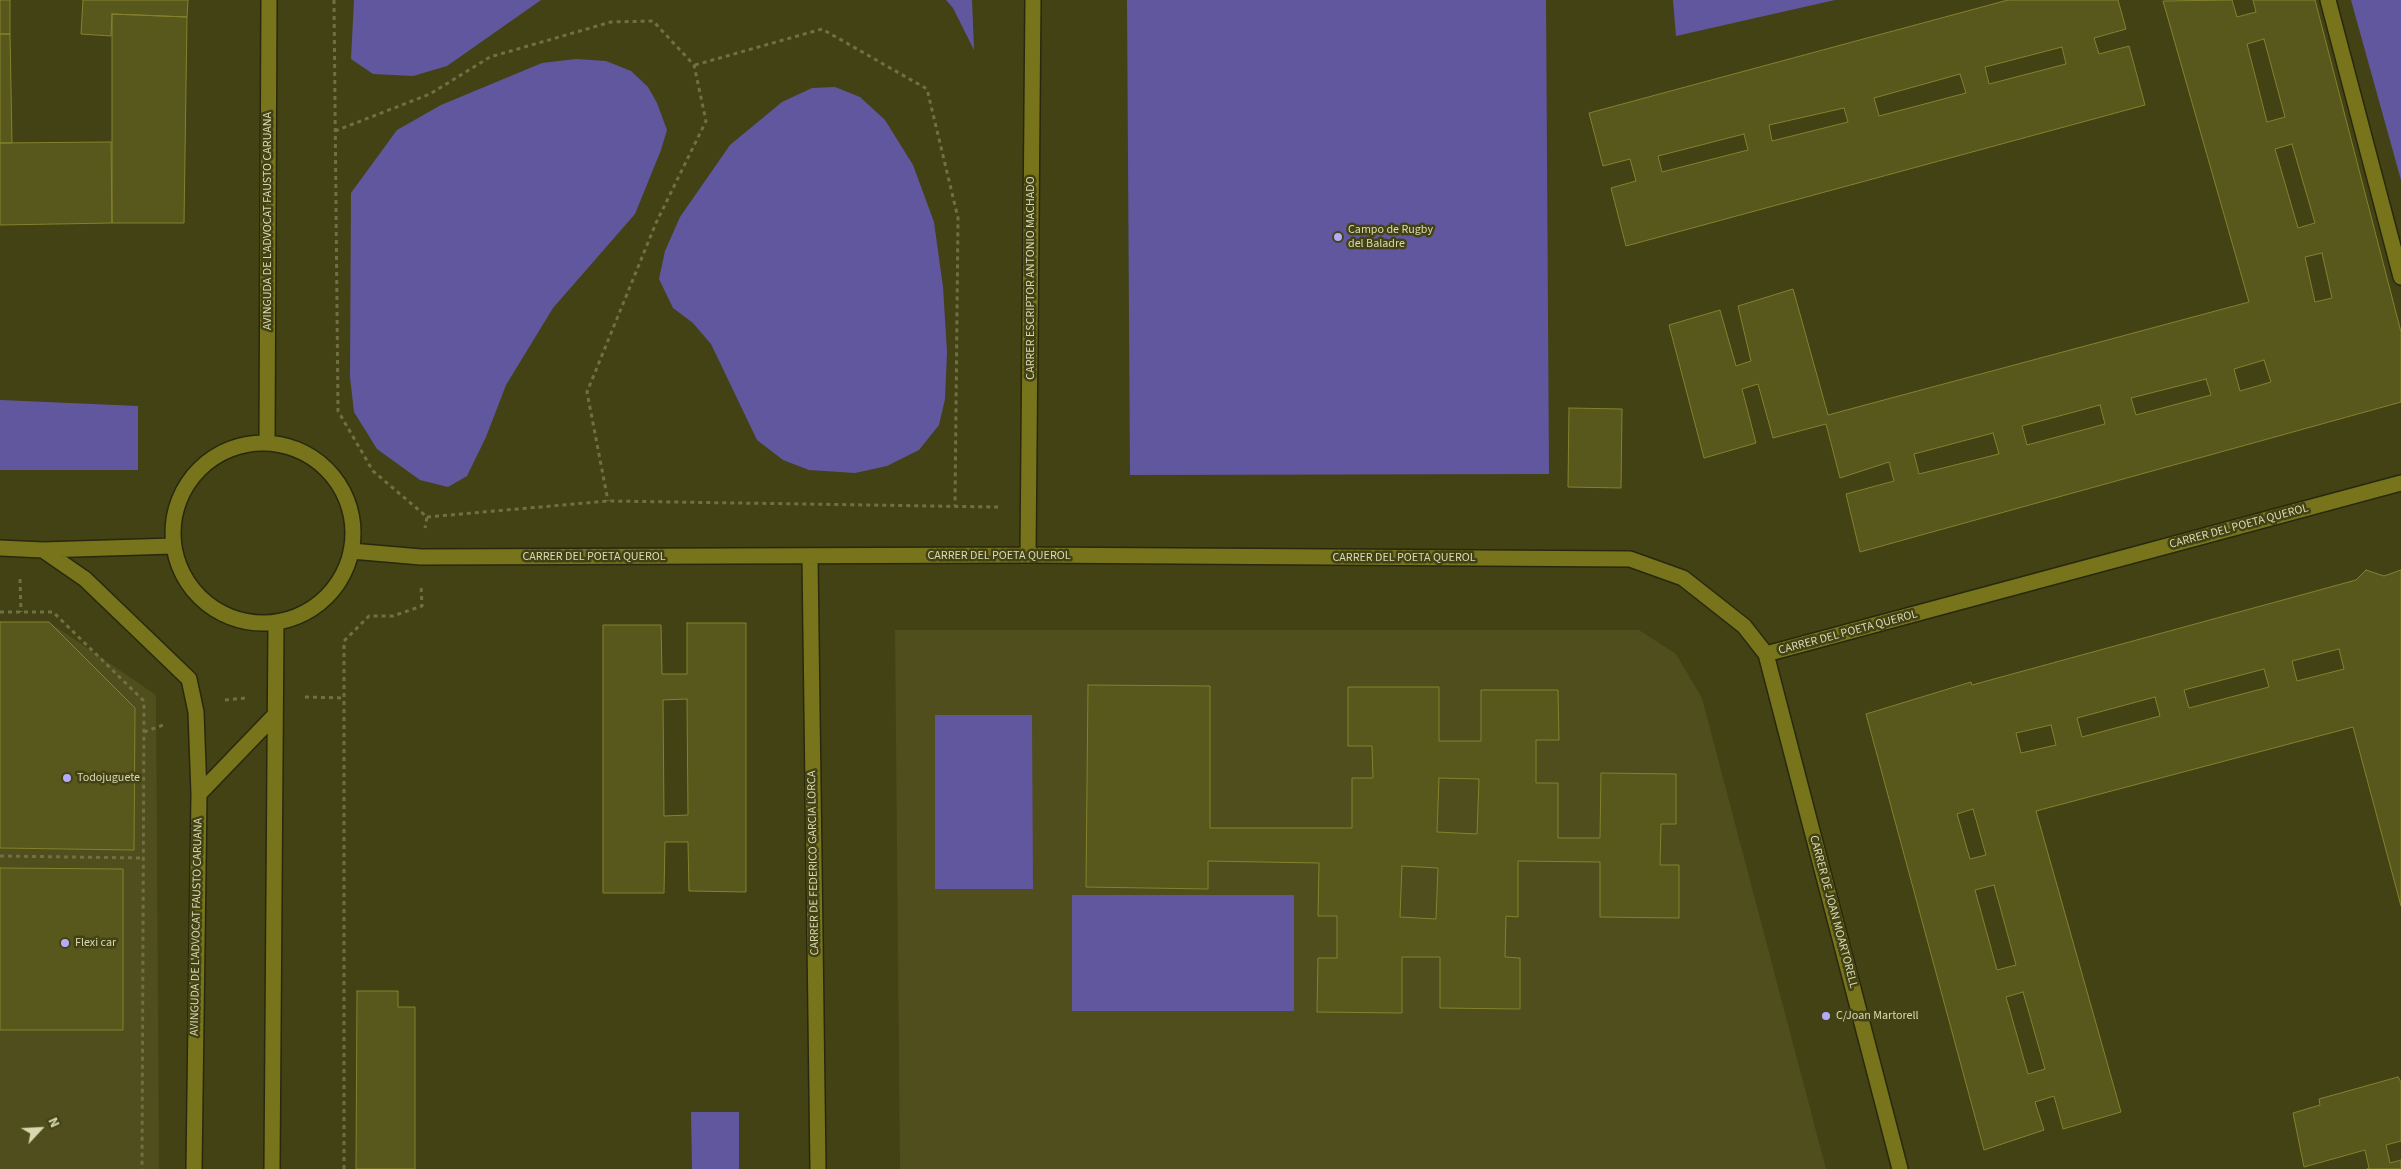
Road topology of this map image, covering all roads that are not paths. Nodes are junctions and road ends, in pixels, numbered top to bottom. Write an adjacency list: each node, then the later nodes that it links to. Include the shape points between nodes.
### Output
1 (269, 0): 5 (street, AVINGUDA DE L'ADVOCAT FAUSTO CARUANA)
2 (1033, 0): 11 (street, CARRER ESCRIPTOR ANTONIO MACHADO)
3 (2328, 0): 4 (street)
4 (2401, 277)
5 (267, 442): 7 (street, via 244,444 222,452 199,468 182,491 174,518); 10 (street, via 311,457 334,478 349,506)
6 (2401, 483): 14 (street, CARRER DEL POETA QUEROL)
7 (173, 546): 9 (street); 13 (street, via 182,573 206,602 221,613 247,622)
8 (0, 548): 9 (street)
9 (43, 550): 16 (street, AVINGUDA DE L'ADVOCAT FAUSTO CARUANA, via 86,579 189,679 196,712)
10 (351, 551): 12 (street, CARRER DEL POETA QUEROL, via 421,557); 13 (street, via 346,567 330,594 306,613)
11 (1028, 555): 12 (street, CARRER DEL POETA QUEROL); 14 (street, CARRER DEL POETA QUEROL, via 1630,559 1682,578 1744,626)
12 (810, 557): 19 (street, CARRER DE FEDERICO GARCIA LORCA)
13 (276, 622): 15 (street)
14 (1766, 654): 20 (street, CARRER DE JOAN MOARTORELL)
15 (275, 715): 16 (street); 18 (street)
16 (199, 794): 17 (street, AVINGUDA DE L'ADVOCAT FAUSTO CARUANA)
17 (194, 1169)
18 (272, 1169)
19 (818, 1169)
20 (1900, 1169)

